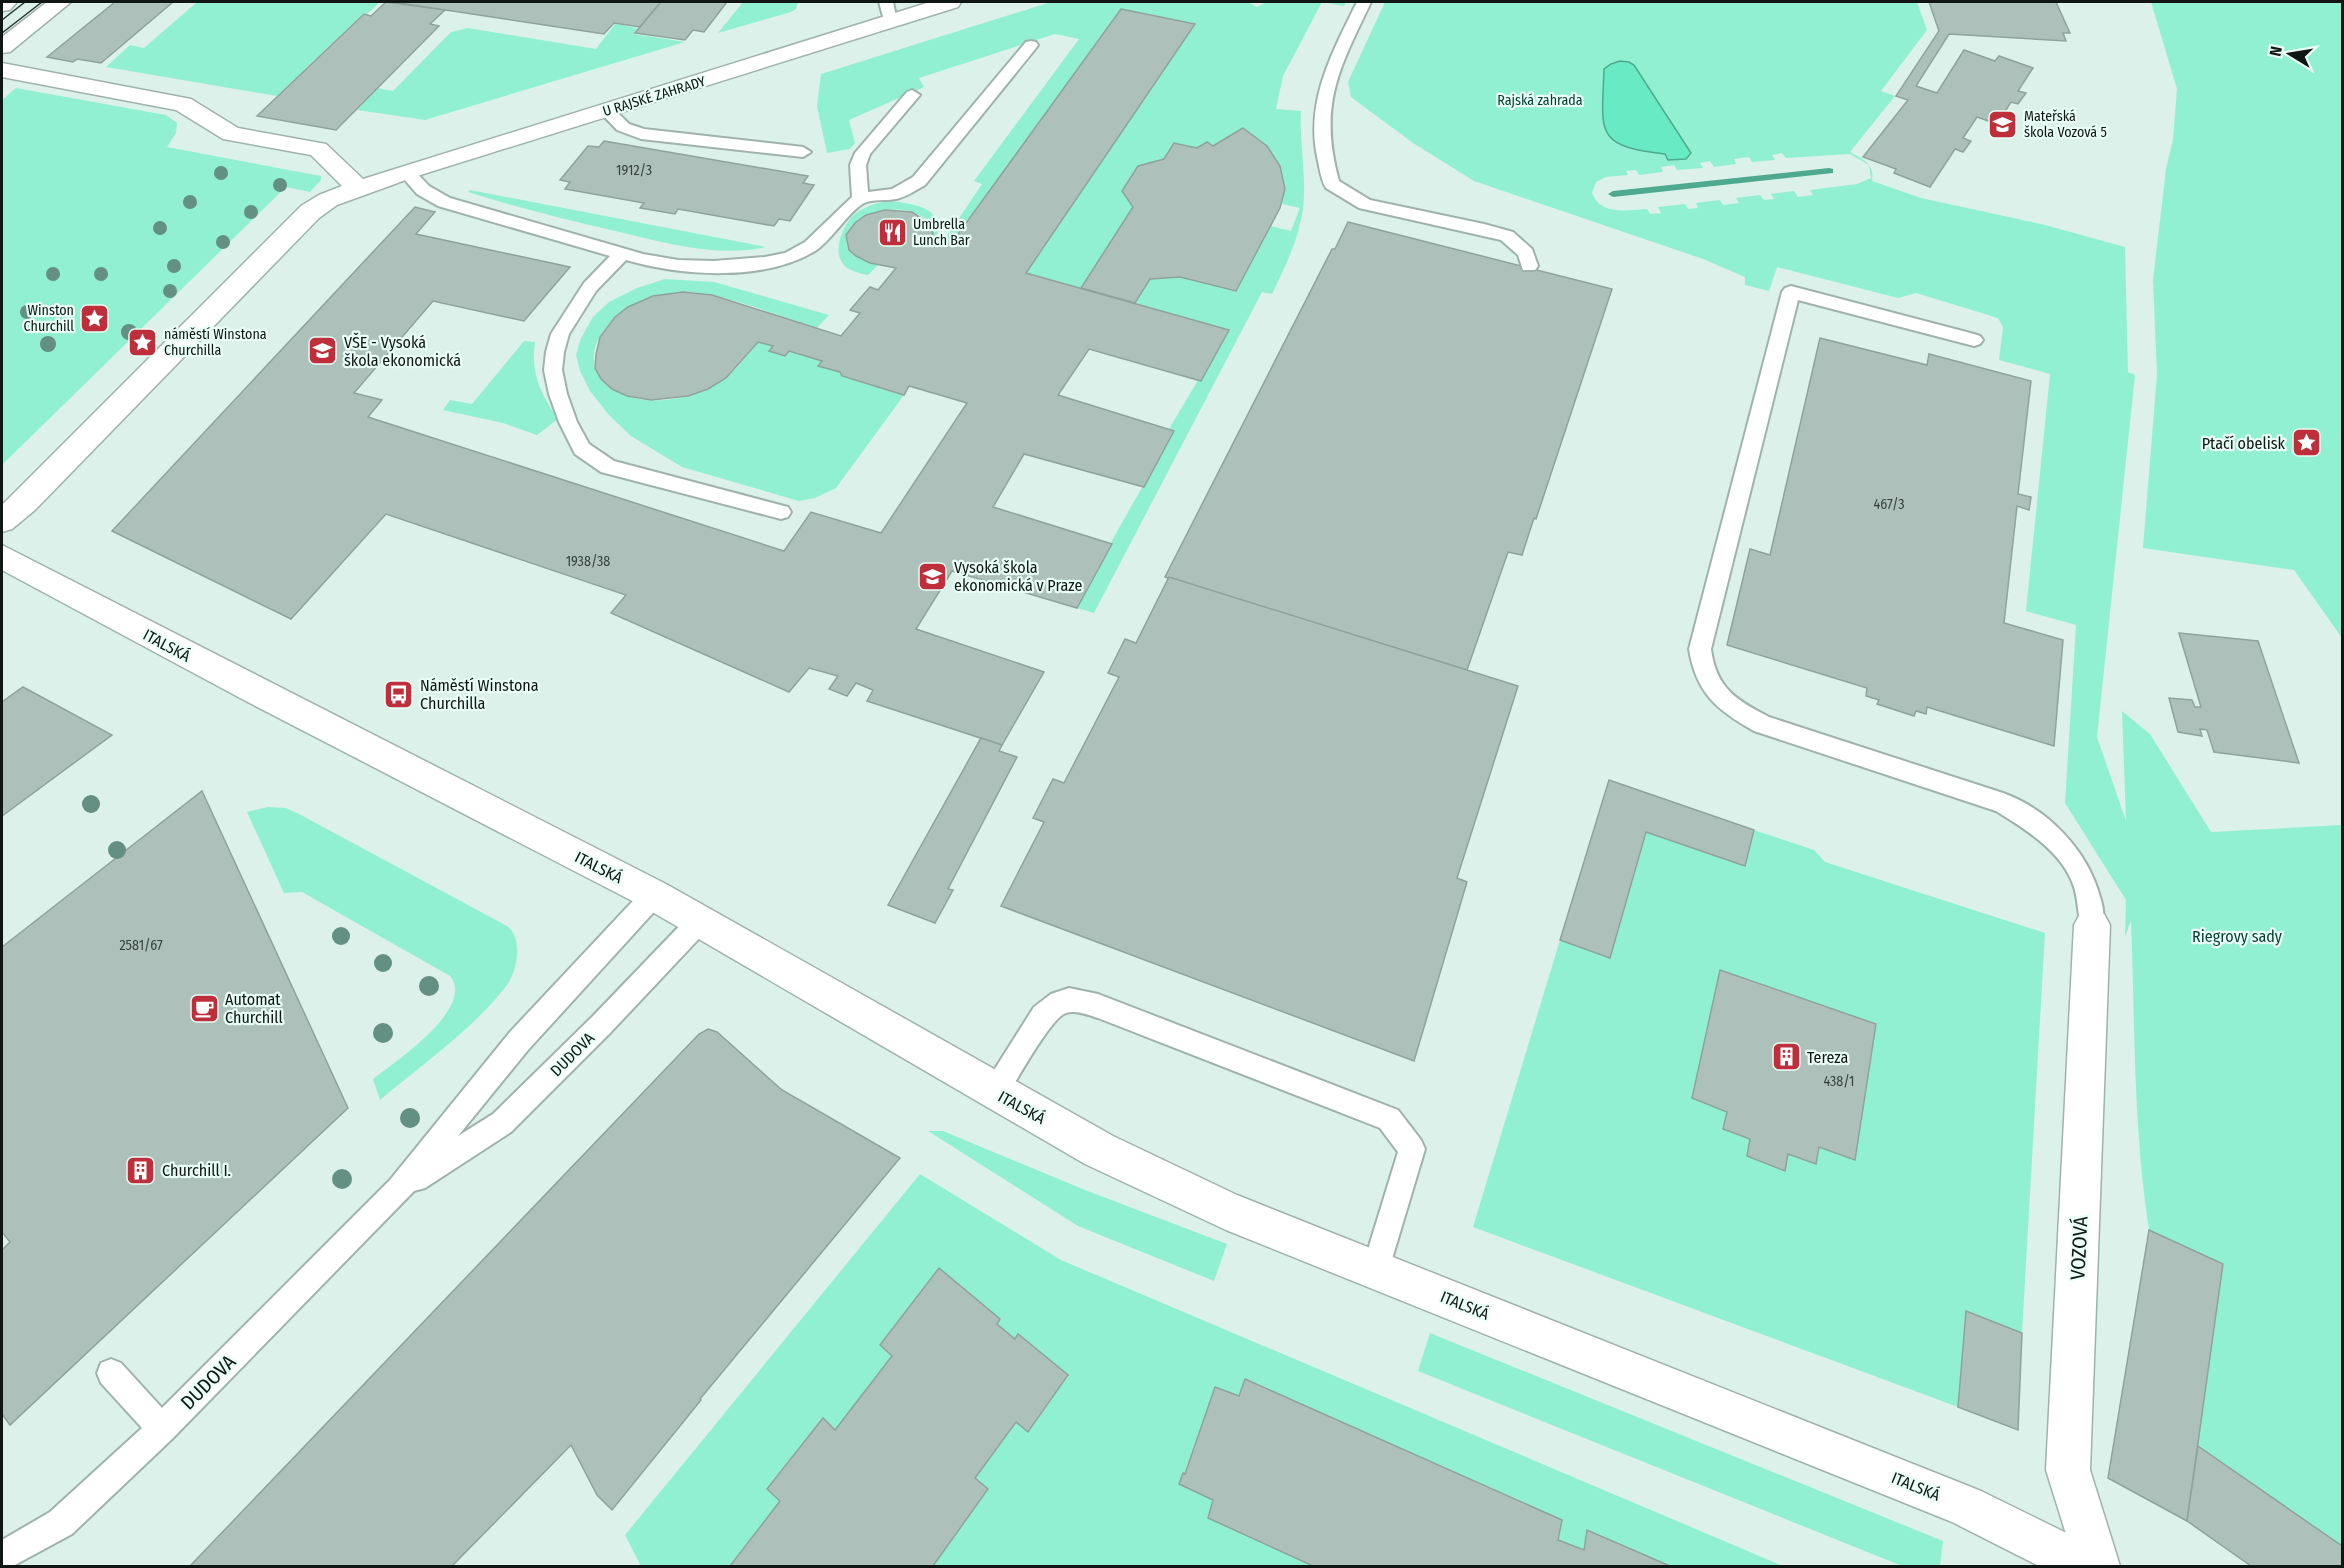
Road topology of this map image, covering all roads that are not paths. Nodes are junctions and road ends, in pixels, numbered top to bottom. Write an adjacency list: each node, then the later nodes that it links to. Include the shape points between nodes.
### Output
1 (6, 2): 5 (street)
2 (60, 2): 8 (street)
3 (950, 2): 6 (street, U RAJSKÉ ZAHRADY)
4 (1364, 2): 17 (lane, via 1336,60 1321,111 1322,139 1332,183 1365,204 1507,236 1526,253)
5 (2, 5)
6 (888, 11): 11 (street, U RAJSKÉ ZAHRADY)
7 (1031, 45): 15 (lane, via 919,181 896,194)
8 (2, 47)
9 (2, 70): 14 (street, via 183,104 231,134 318,149)
10 (912, 96): 15 (lane, via 863,153 858,165)
11 (607, 111): 12 (lane, via 622,127 641,134); 13 (street, U RAJSKÉ ZAHRADY)
12 (803, 152)
13 (406, 172): 14 (street, U RAJSKÉ ZAHRADY); 16 (lane, via 423,190 444,202)
14 (358, 188): 20 (street, via 310,212)
15 (860, 198): 16 (lane, via 811,246 790,257 765,263 678,266)
16 (623, 253): 19 (lane, via 584,296 560,334 555,352 553,370 558,394 582,449 608,467)
17 (1529, 267)
18 (1974, 339): 24 (lane, via 1791,292 1700,649 1701,667 1733,709 1762,724 2003,803 2034,821 2068,854 2085,881)
19 (782, 512)
20 (2, 521)
21 (2, 557): 22 (street, ITALSKÁ)
22 (654, 895): 23 (street, ITALSKÁ); 26 (lane, DUDOVA, via 519,1041)
23 (700, 921): 25 (street, ITALSKÁ); 26 (lane, DUDOVA, via 502,1123)
24 (2092, 925): 32 (street, VOZOVÁ, via 2068,1470)
25 (995, 1092): 27 (street, ITALSKÁ, via 1099,1150 1226,1210); 27 (lane, via 1043,1015 1050,1006 1067,999 1118,1014 1389,1119 1412,1149)
26 (399, 1189): 29 (lane, DUDOVA)
27 (1376, 1269): 31 (street, ITALSKÁ, via 1966,1506)
28 (111, 1373): 29 (lane)
29 (162, 1429): 30 (lane, DUDOVA, via 61,1522)
30 (2, 1556)
31 (2085, 1566)
32 (2098, 1566)

